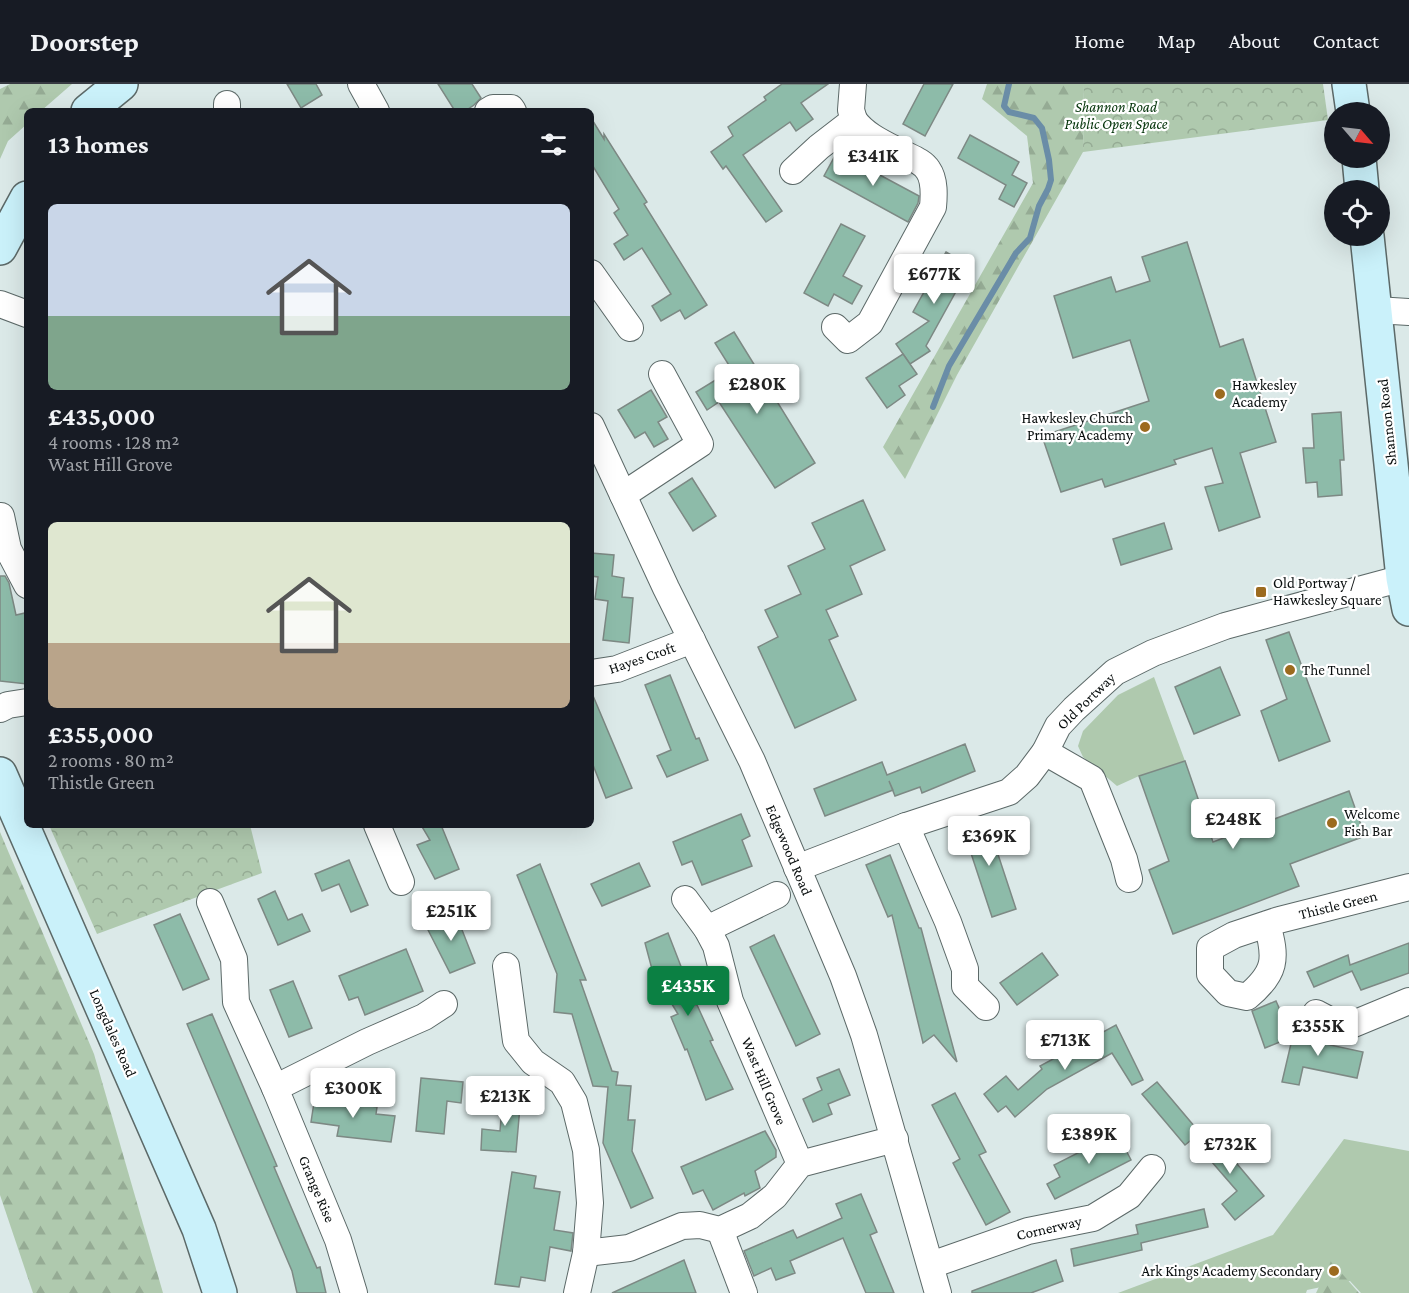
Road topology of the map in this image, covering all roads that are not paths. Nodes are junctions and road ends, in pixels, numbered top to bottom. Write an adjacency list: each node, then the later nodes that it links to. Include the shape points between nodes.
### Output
1 (121, 84): 6 (street)
2 (361, 84): 7 (street)
3 (852, 84): 10 (street)
4 (1349, 84): 5 (street)
5 (1352, 102)
6 (92, 108)
7 (374, 108)
8 (493, 108): 9 (street)
9 (512, 108)
10 (854, 120): 11 (street); 20 (street, via 860,128 929,170 933,207 870,322 848,340)
11 (793, 171)
12 (24, 204): 14 (street)
13 (1369, 246): 17 (street, Shannon Road)
14 (0, 248)
15 (594, 277): 21 (street)
16 (0, 304): 19 (street)
17 (1376, 310): 18 (street); 27 (street, Shannon Road)
18 (1409, 312)
19 (24, 313)
20 (834, 327)
21 (630, 328)
22 (662, 374): 24 (street, via 700,444)
23 (594, 432): 24 (street, Edgewood Road)
24 (623, 495): 28 (street, Edgewood Road)
25 (1, 516): 26 (street, via 8,549)
26 (24, 579)
27 (1406, 593): 32 (street, Old Portway, via 1225,626 1143,658 1115,672 1074,709 1058,726)
28 (692, 640): 29 (street, Hayes Croft, via 617,669); 36 (street, Edgewood Road, via 752,761)
29 (594, 673)
30 (24, 703): 31 (street)
31 (0, 709)
32 (1044, 752): 34 (street, Old Portway, via 1027,776 1009,792); 37 (street, via 1092,779)
33 (0, 774): 57 (street, Longdales Road, via 198,1229)
34 (906, 826): 36 (street, Old Portway); 48 (street, via 948,922 965,969 965,986)
35 (378, 828): 38 (street)
36 (797, 868): 51 (street, Edgewood Road, via 843,976)
37 (1129, 879)
38 (401, 882)
39 (1409, 887): 43 (street, Thistle Green)
40 (777, 895): 44 (street)
41 (685, 899): 44 (street, Wast Hill Grove)
42 (210, 902): 50 (street, Grange Rise, via 234,959 236,1002)
43 (1267, 924)
44 (707, 929): 52 (street, Wast Hill Grove, via 716,946 730,1001)
45 (506, 966): 55 (street, via 516,1041 533,1062 562,1082 574,1102 586,1150 590,1203)
46 (1409, 1001): 49 (street, via 1351,1025 1335,1023)
47 (444, 1004): 50 (street)
48 (986, 1007)
49 (1316, 1013)
50 (275, 1088): 58 (street, Grange Rise, via 338,1240)
51 (895, 1139): 52 (street); 56 (street, Edgewood Road)
52 (800, 1164): 54 (street, via 775,1196 750,1216)
53 (1152, 1168): 56 (street, Cornerway, via 1129,1196 1093,1218 1028,1231)
54 (720, 1230): 55 (street, via 682,1226 630,1248); 60 (street)
55 (586, 1253): 59 (street)
56 (931, 1265): 61 (street, Edgewood Road)
57 (220, 1293)
58 (354, 1293)
59 (577, 1293)
60 (744, 1293)
61 (938, 1293)

